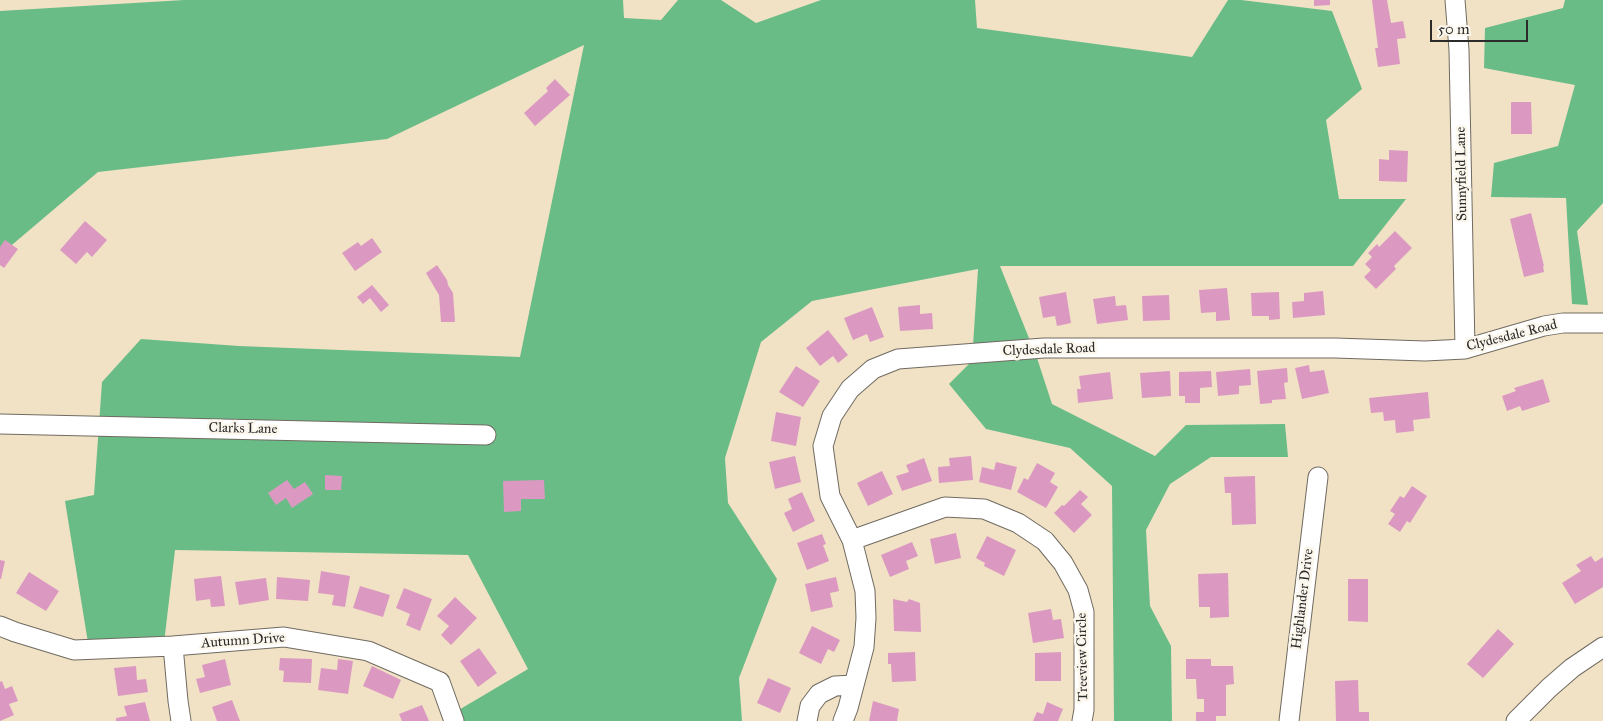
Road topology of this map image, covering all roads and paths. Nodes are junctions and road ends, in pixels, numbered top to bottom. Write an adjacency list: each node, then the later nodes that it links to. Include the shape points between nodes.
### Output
1 (1455, 0): 3 (street, Sunnyfield Lane, via 1459,50)
2 (1603, 323): 3 (street, Clydesdale Road, via 1544,326)
3 (1465, 349): 7 (street, Clydesdale Road, via 1044,348 898,359 873,369 850,389 832,416 823,446 830,496)
4 (0, 424): 5 (street, Clarks Lane)
5 (486, 435)
6 (1318, 477): 17 (street, Highlander Drive)
7 (852, 540): 11 (street, Clydesdale Road, via 864,591 866,618 864,647); 16 (street, Treeview Circle, via 946,507 984,509 1018,523 1044,541 1063,563 1078,590 1084,612)
8 (0, 626): 9 (street, Autumn Drive, via 74,650)
9 (173, 646): 12 (street); 13 (street, Autumn Drive, via 284,636 368,651 440,682)
10 (1603, 647): 18 (street, via 1548,688)
11 (854, 685): 14 (street, via 835,686 819,694 810,706); 15 (street, Clydesdale Road)
12 (181, 721)
13 (454, 721)
14 (807, 721)
15 (843, 721)
16 (1082, 721)
17 (1289, 721)
18 (1516, 721)

